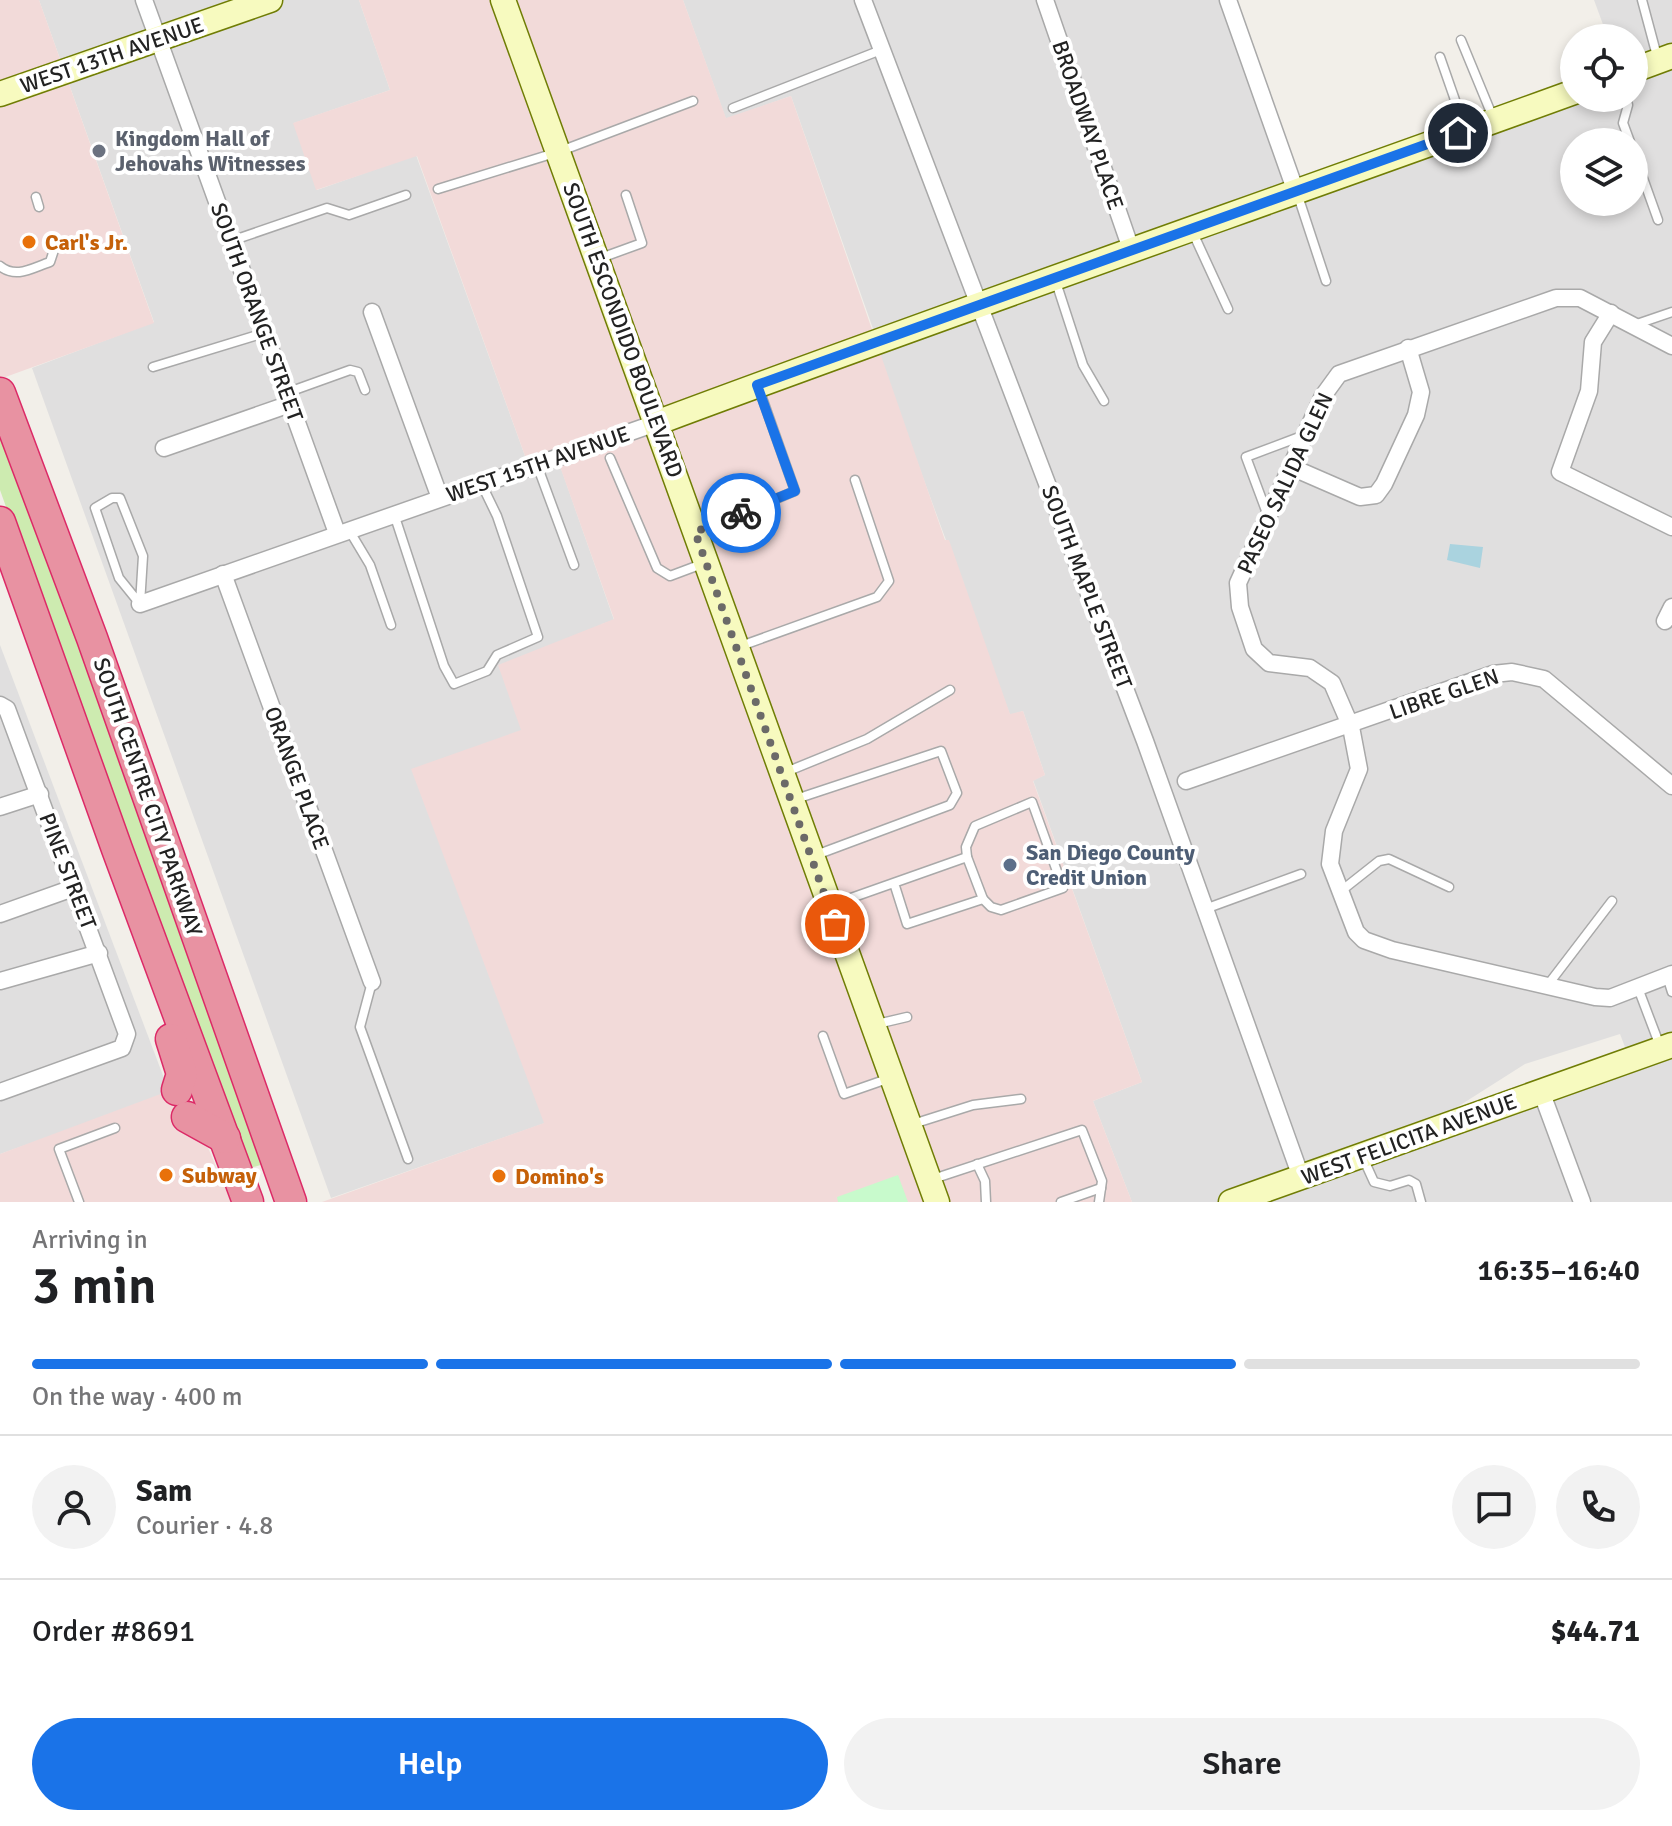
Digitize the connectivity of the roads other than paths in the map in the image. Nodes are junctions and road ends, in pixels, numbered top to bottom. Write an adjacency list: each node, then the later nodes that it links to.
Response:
1 (144, 0): 8 (street, SOUTH ORANGE STREET)
2 (503, 0): 19 (main road, SOUTH ESCONDIDO BOULEVARD)
3 (863, 0): 10 (street, SOUTH MAPLE STREET)
4 (1045, 0): 30 (street, BROADWAY PLACE)
5 (1228, 0): 21 (street)
6 (1642, 0): 12 (lane)
7 (265, 1): 8 (main road, WEST 13TH AVENUE)
8 (159, 39): 13 (main road, WEST 13TH AVENUE); 29 (street, SOUTH ORANGE STREET)
9 (1461, 40): 17 (lane)
10 (881, 50): 16 (lane); 36 (street, SOUTH MAPLE STREET)
11 (1440, 57): 18 (lane)
12 (1665, 58)
13 (0, 94)
14 (1560, 97): 17 (main road, WEST 15TH AVENUE)
15 (693, 101): 19 (lane)
16 (733, 108)
17 (1494, 121): 18 (main road, WEST 15TH AVENUE)
18 (1458, 133): 21 (main road, WEST 15TH AVENUE)
19 (558, 152): 20 (lane); 32 (main road, SOUTH ESCONDIDO BOULEVARD)
20 (438, 189)
21 (1296, 192): 28 (main road, WEST 15TH AVENUE); 35 (lane)
22 (1648, 192): 27 (lane)
23 (406, 195): 29 (lane)
24 (626, 195): 32 (lane)
25 (36, 197): 26 (lane)
26 (39, 207)
27 (1658, 220)
28 (1191, 229): 30 (main road, WEST 15TH AVENUE); 37 (lane)
29 (231, 241): 42 (street, SOUTH ORANGE STREET)
30 (1131, 249): 34 (main road, WEST 15TH AVENUE)
31 (54, 250): 33 (lane)
32 (597, 259): 51 (main road, SOUTH ESCONDIDO BOULEVARD)
33 (0, 266)
34 (1055, 278): 36 (main road, WEST 15TH AVENUE); 50 (lane)
35 (1326, 281)
36 (980, 307): 46 (main road, WEST 15TH AVENUE); 92 (street, SOUTH MAPLE STREET)
37 (1228, 309)
38 (372, 312): 59 (street)
39 (1672, 312): 41 (lane)
40 (1611, 313): 41 (street, PASEO SALIDA GLEN); 44 (street, PASEO SALIDA GLEN); 63 (street)
41 (1634, 326): 43 (street, PASEO SALIDA GLEN)
42 (265, 333): 45 (lane); 49 (street, SOUTH ORANGE STREET)
43 (1672, 346)
44 (1408, 348): 52 (street, PASEO SALIDA GLEN); 56 (street)
45 (153, 367)
46 (757, 385): 51 (main road, WEST 15TH AVENUE); 65 (lane)
47 (365, 390): 49 (lane)
48 (0, 393): 120 (highway, SOUTH CENTRE CITY PARKWAY)
49 (288, 398): 53 (street); 64 (street, SOUTH ORANGE STREET)
50 (1104, 401)
51 (656, 423): 55 (street, WEST 15TH AVENUE); 65 (main road, SOUTH ESCONDIDO BOULEVARD)
52 (1305, 435): 56 (street, PASEO SALIDA GLEN); 61 (lane)
53 (164, 448)
54 (610, 458): 66 (lane)
55 (536, 464): 58 (street, WEST 15TH AVENUE); 67 (lane)
56 (1291, 467): 61 (street, PASEO SALIDA GLEN)
57 (855, 480): 71 (lane)
58 (481, 483): 59 (street, WEST 15TH AVENUE); 60 (lane)
59 (440, 498): 60 (street, WEST 15TH AVENUE)
60 (394, 514): 64 (street, WEST 15TH AVENUE)
61 (1268, 517): 74 (street, PASEO SALIDA GLEN)
62 (0, 522): 81 (highway, SOUTH CENTRE CITY PARKWAY)
63 (1672, 527)
64 (343, 531): 68 (street, WEST 15TH AVENUE); 70 (lane)
65 (695, 532): 66 (main road, SOUTH ESCONDIDO BOULEVARD)
66 (706, 562): 71 (main road, SOUTH ESCONDIDO BOULEVARD)
67 (574, 565)
68 (223, 574): 69 (street, WEST 15TH AVENUE); 97 (street, ORANGE PLACE)
69 (140, 604): 69 (lane)
70 (391, 625)
71 (738, 647): 75 (main road, SOUTH ESCONDIDO BOULEVARD)
72 (950, 690): 75 (lane)
73 (4, 707): 78 (street, PINE STREET)
74 (1351, 727): 76 (street, LIBRE GLEN); 77 (street, LIBRE GLEN); 88 (street, PASEO SALIDA GLEN)
75 (782, 774): 79 (main road, SOUTH ESCONDIDO BOULEVARD)
76 (1186, 781)
77 (1672, 786)
78 (40, 794): 80 (street); 87 (street, PINE STREET)
79 (791, 800): 82 (main road, SOUTH ESCONDIDO BOULEVARD); 82 (lane)
80 (0, 807)
81 (117, 849): 110 (highway, SOUTH CENTRE CITY PARKWAY); 110 (highway)
82 (812, 857): 91 (main road, SOUTH ESCONDIDO BOULEVARD)
83 (967, 857): 85 (lane); 89 (lane); 89 (lane)
84 (1301, 874): 92 (lane)
85 (894, 883): 89 (lane); 91 (lane)
86 (1449, 887): 88 (lane)
87 (73, 888): 93 (street); 94 (street, PINE STREET)
88 (1341, 891): 98 (street, PASEO SALIDA GLEN)
89 (983, 899)
90 (1612, 901): 98 (lane)
91 (829, 906): 101 (main road, SOUTH ESCONDIDO BOULEVARD)
92 (1205, 909): 114 (street, SOUTH MAPLE STREET)
93 (0, 914)
94 (99, 953): 95 (street); 106 (street, PINE STREET)
95 (0, 981)
96 (1670, 981): 99 (street, PASEO SALIDA GLEN)
97 (372, 982): 112 (lane)
98 (1547, 986): 99 (street, PASEO SALIDA GLEN)
99 (1638, 987): 103 (lane)
100 (907, 1017): 101 (lane)
101 (872, 1026): 104 (main road, SOUTH ESCONDIDO BOULEVARD)
102 (823, 1036): 104 (lane)
103 (1666, 1046): 105 (main road, WEST FELICITA AVENUE)
104 (891, 1077): 108 (main road, SOUTH ESCONDIDO BOULEVARD)
105 (1541, 1091): 111 (main road, WEST FELICITA AVENUE); 126 (street)
106 (0, 1092)
107 (1021, 1099): 108 (lane)
108 (909, 1125): 116 (main road, SOUTH ESCONDIDO BOULEVARD)
109 (115, 1128): 118 (lane)
110 (225, 1138): 119 (highway, SOUTH CENTRE CITY PARKWAY)
111 (1362, 1155): 114 (main road, WEST FELICITA AVENUE); 125 (lane)
112 (408, 1159)
113 (977, 1164): 115 (lane); 116 (lane); 121 (lane)
114 (1301, 1177): 117 (main road, WEST FELICITA AVENUE)
115 (1101, 1188): 122 (lane); 123 (lane)
116 (932, 1191)
117 (1266, 1197): 124 (main road, WEST FELICITA AVENUE)
118 (79, 1202)
119 (248, 1202)
120 (291, 1202)
121 (986, 1202)
122 (1061, 1202)
123 (1099, 1202)
124 (1231, 1202)
125 (1421, 1202)
126 (1582, 1202)

